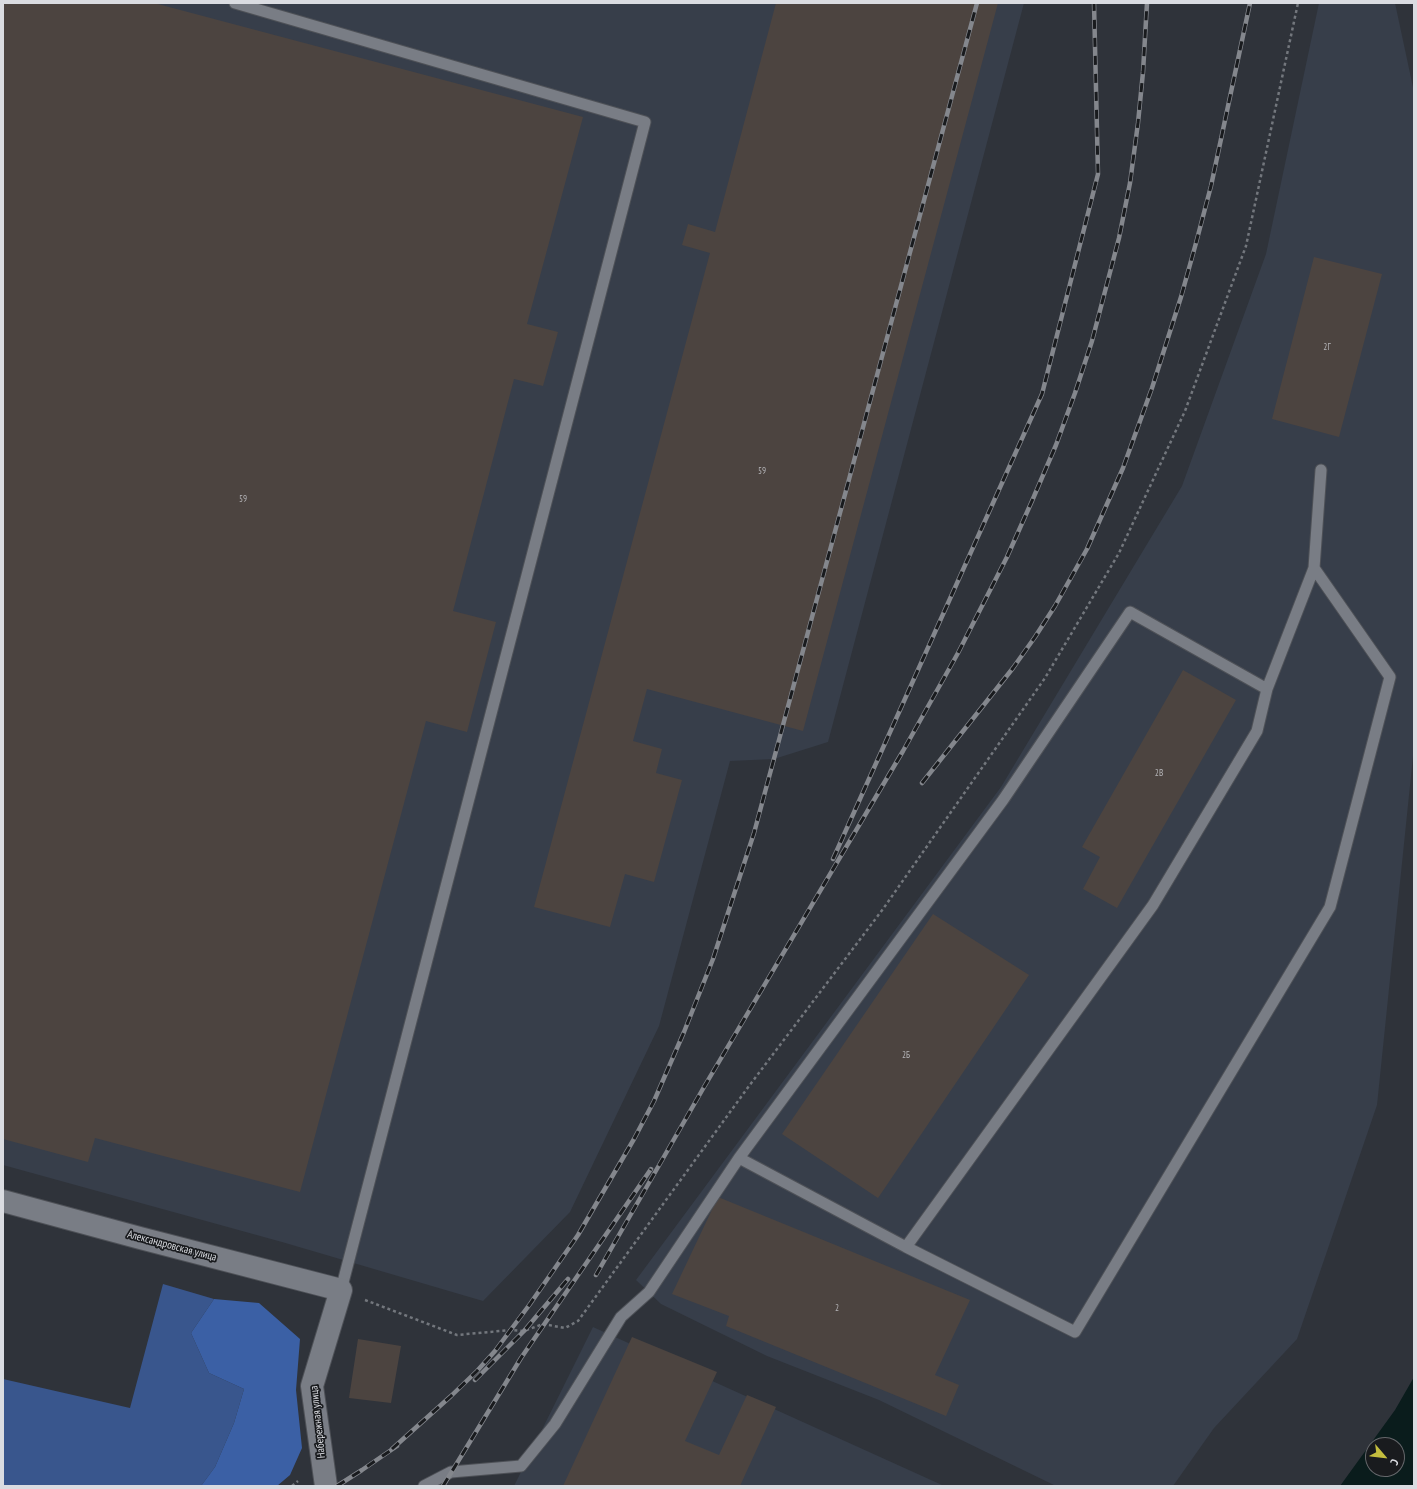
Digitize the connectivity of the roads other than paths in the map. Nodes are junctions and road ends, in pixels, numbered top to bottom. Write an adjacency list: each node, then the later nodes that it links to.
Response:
1 (235, 3): 8 (lane)
2 (1321, 470): 3 (lane)
3 (1314, 568): 4 (lane); 7 (lane)
4 (1268, 689): 5 (lane); 7 (lane)
5 (739, 1158): 7 (lane); 10 (lane)
6 (3, 1200): 8 (street, Александровская улица)
7 (906, 1247)
8 (341, 1290): 9 (street, Набережная улица)
9 (326, 1486)
10 (424, 1486)

